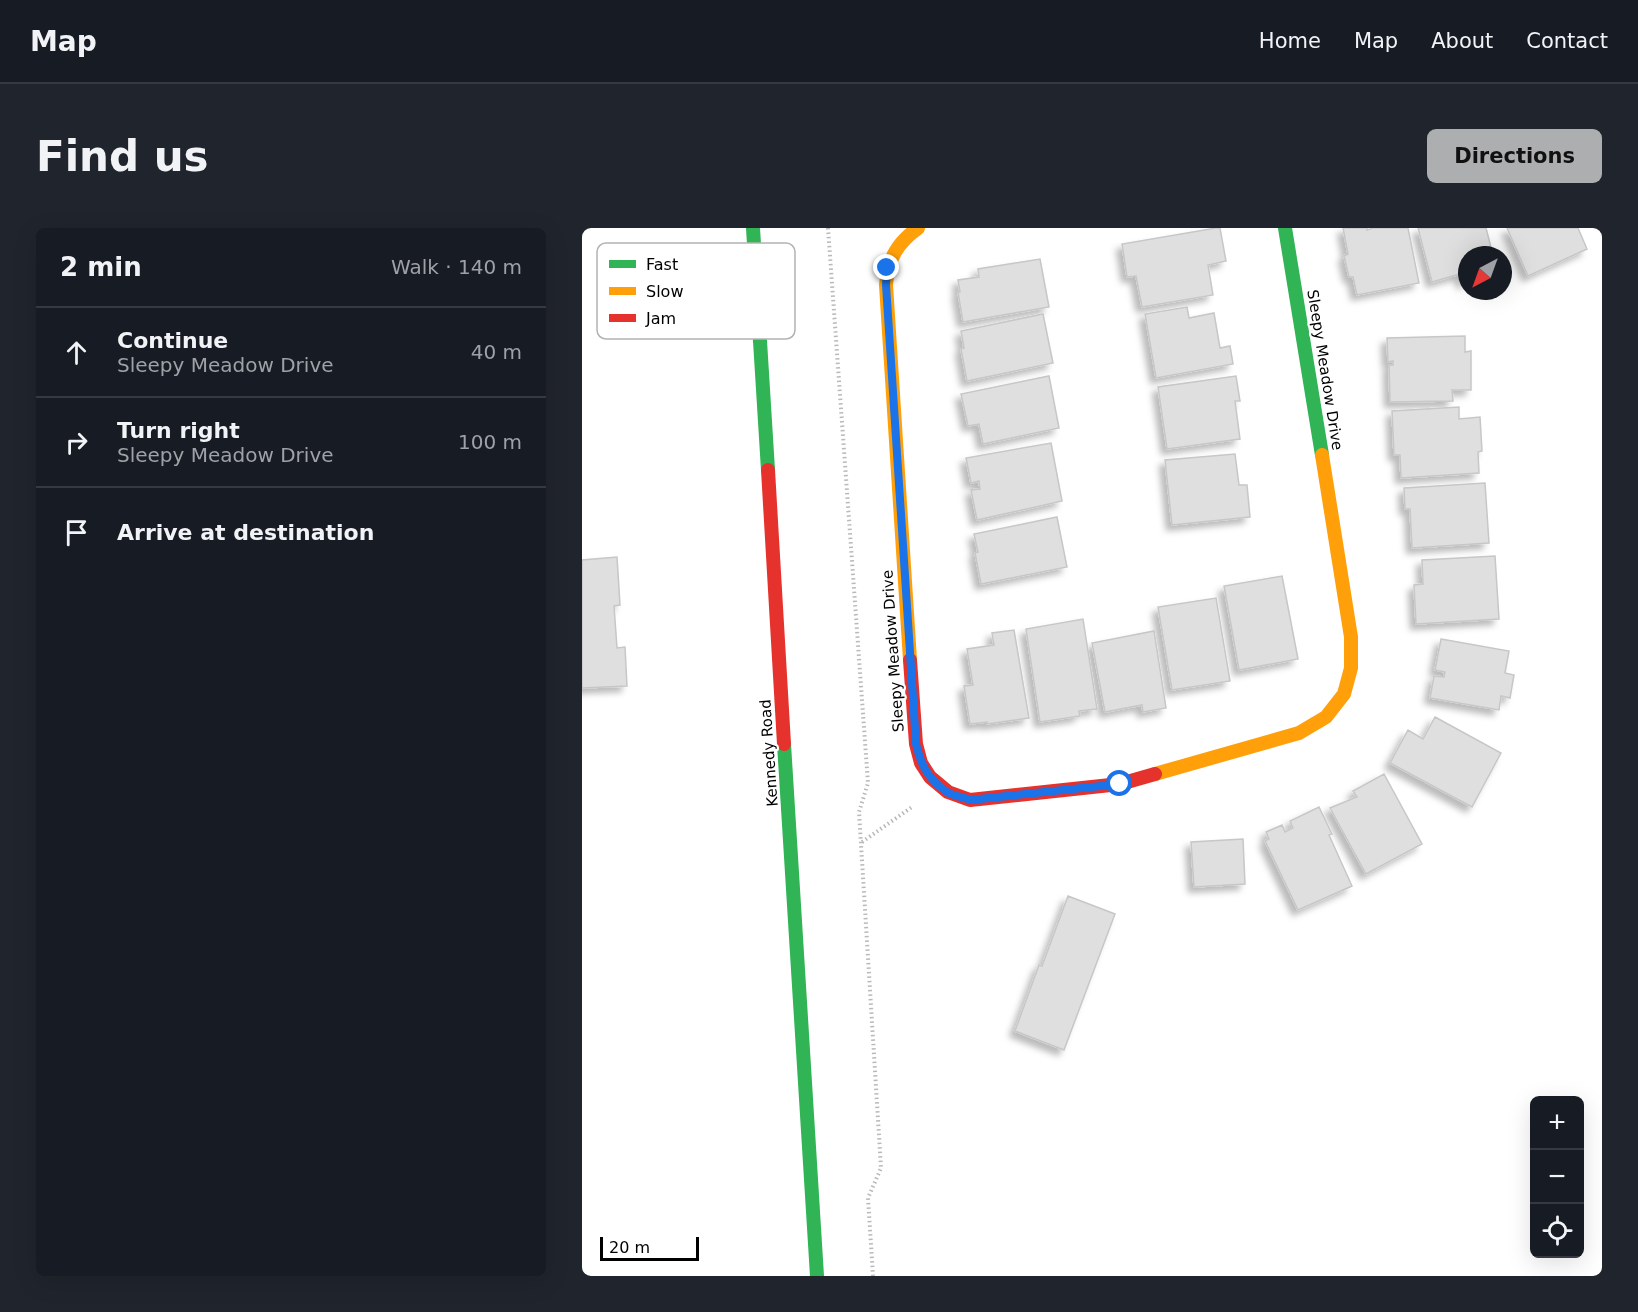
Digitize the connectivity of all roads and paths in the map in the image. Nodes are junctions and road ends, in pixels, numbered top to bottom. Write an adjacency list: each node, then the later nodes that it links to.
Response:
1 (753, 228): 5 (street, Kennedy Road)
2 (828, 228): 8 (path)
3 (918, 228): 7 (street, Sleepy Meadow Drive)
4 (1285, 228): 7 (street, Sleepy Meadow Drive)
5 (754, 243)
6 (760, 339): 9 (street, Kennedy Road)
7 (941, 786): 8 (path)
8 (861, 842): 10 (path)
9 (817, 1276)
10 (873, 1276)

